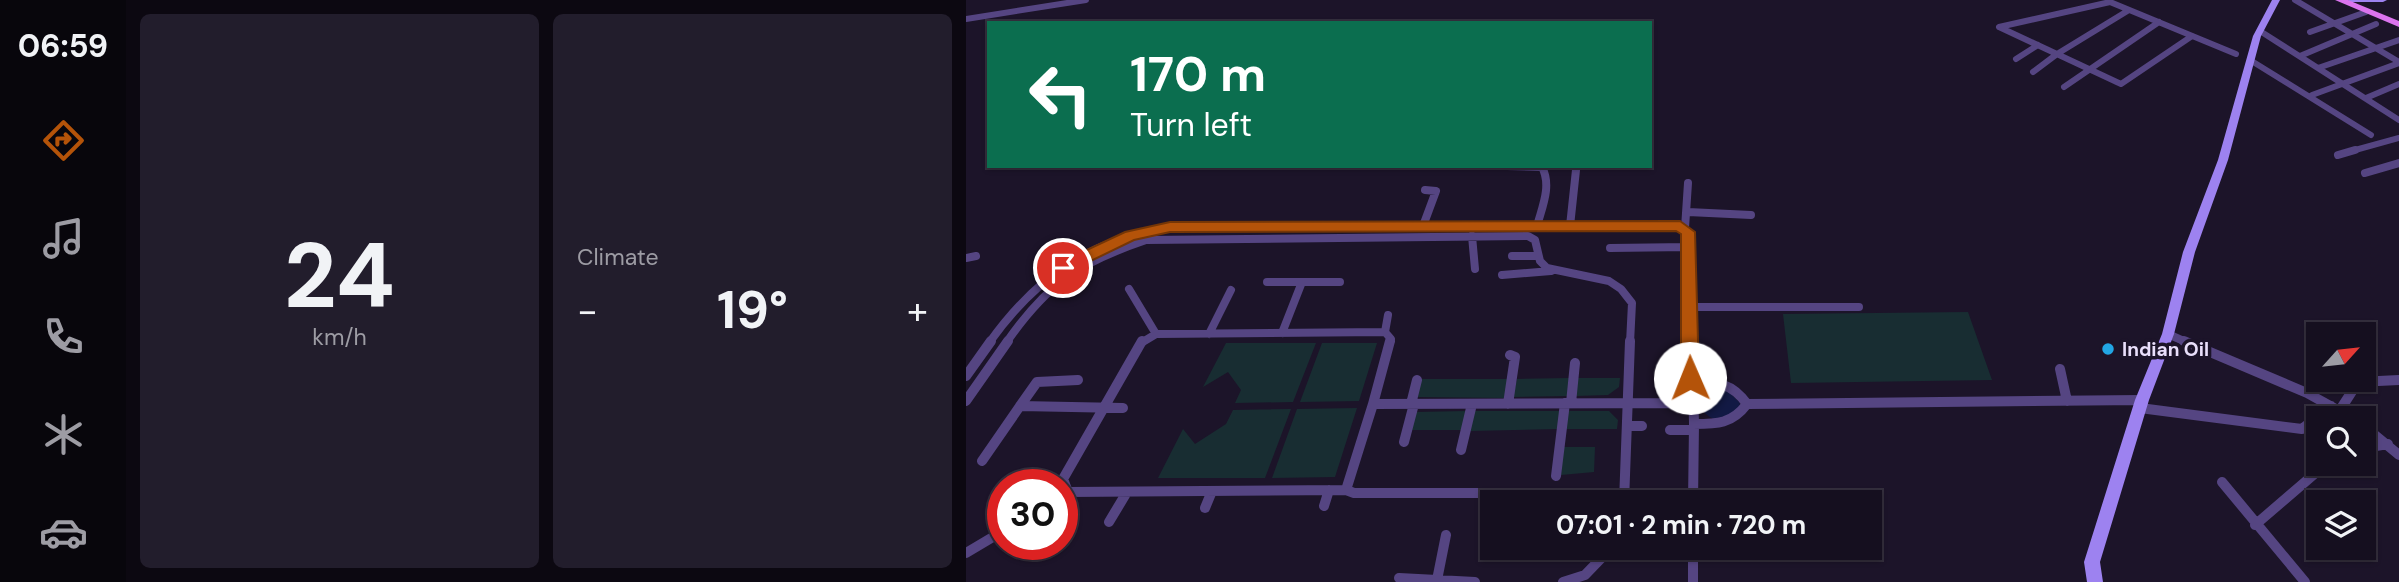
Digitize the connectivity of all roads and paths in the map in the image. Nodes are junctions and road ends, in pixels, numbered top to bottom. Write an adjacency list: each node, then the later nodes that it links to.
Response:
1 (1086, 0): 9 (street)
2 (2276, 0): 14 (street)
3 (2295, 0): 12 (street)
4 (2340, 0): 8 (main road)
5 (2348, 0): 6 (street); 11 (main road)
6 (2383, 0)
7 (2129, 10): 10 (street); 19 (street); 21 (street)
8 (2366, 12): 11 (main road); 12 (street)
9 (966, 19)
10 (2159, 22): 17 (street); 28 (street)
11 (2399, 22)
12 (2335, 23): 15 (street); 16 (street)
13 (2376, 24): 16 (street)
14 (2260, 31): 23 (street); 25 (street)
15 (2310, 32)
16 (2353, 34): 20 (street); 23 (street)
17 (2192, 36): 22 (street); 28 (street)
18 (2399, 40): 20 (street)
19 (2038, 45): 21 (street); 24 (street)
20 (2376, 48): 26 (street); 27 (street)
21 (2057, 54): 28 (street); 29 (street)
22 (2236, 54)
23 (2300, 56): 27 (street)
24 (2017, 60)
25 (2250, 60): 38 (street); 73 (street)
26 (2399, 62): 30 (street)
27 (2318, 68): 30 (street)
28 (2090, 70): 32 (street)
29 (2033, 72)
30 (2343, 84): 33 (street); 34 (street)
31 (2399, 84): 34 (street)
32 (2064, 87)
33 (2312, 95)
34 (2366, 98): 36 (street)
35 (2399, 109): 36 (street)
36 (2388, 113): 37 (street)
37 (2399, 120)
38 (2371, 135)
39 (2399, 138): 40 (street)
40 (2338, 155)
41 (2399, 163): 44 (street)
42 (1543, 168): 50 (street)
43 (1576, 170): 51 (street)
44 (2365, 173)
45 (1688, 183): 47 (street)
46 (1425, 191): 49 (street)
47 (1688, 212): 48 (street); 52 (street)
48 (1751, 215)
49 (1423, 226): 50 (street); 77 (street)
50 (1537, 226): 51 (street)
51 (1570, 226): 52 (street)
52 (1685, 228): 54 (street)
53 (1472, 236): 57 (street); 58 (street); 83 (street)
54 (1688, 247): 55 (street); 66 (street)
55 (1610, 248)
56 (1512, 256): 57 (street)
57 (1538, 256): 59 (street)
58 (1475, 269)
59 (1551, 271): 60 (street); 91 (street)
60 (1502, 275)
61 (1268, 282): 62 (street)
62 (1302, 282): 63 (street); 70 (street)
63 (1340, 282)
64 (1129, 289): 71 (street)
65 (1230, 290): 72 (street)
66 (1689, 307): 67 (street); 81 (street)
67 (1859, 307)
68 (1388, 316): 69 (street)
69 (1385, 332): 70 (street); 87 (street)
70 (1282, 333): 72 (street)
71 (1156, 334): 72 (street); 97 (street)
72 (1209, 334)
73 (2168, 334): 93 (street); 95 (street)
74 (1510, 355): 90 (street)
75 (1575, 363): 85 (street)
76 (2060, 369): 84 (street)
77 (966, 376)
78 (1672, 378): 81 (street)
79 (1077, 380): 94 (street)
80 (1417, 380): 88 (street)
81 (1691, 380): 86 (street); 92 (street)
82 (2399, 380): 96 (street)
83 (966, 401)
84 (2067, 401): 92 (street); 93 (street)
85 (1568, 403): 90 (street); 91 (street); 112 (street)
86 (1693, 403): 91 (street); 102 (street)
87 (1373, 404): 88 (street); 116 (street)
88 (1412, 404): 89 (street); 105 (street)
89 (1472, 404): 90 (street); 108 (street)
90 (1508, 404)
91 (1629, 404): 99 (street)
92 (1747, 404): 102 (street)
93 (2141, 404): 101 (street); 137 (street)
94 (1020, 406): 97 (street); 110 (street)
95 (2330, 406)
96 (2337, 406)
97 (1104, 407): 98 (street); 111 (street)
98 (1123, 408)
99 (1628, 426): 100 (street); 117 (street)
100 (1642, 426)
101 (2306, 426)
102 (1693, 427): 103 (street); 118 (street)
103 (1670, 430)
104 (2376, 435): 106 (street)
105 (1404, 442)
106 (2388, 444): 107 (street); 109 (street)
107 (2376, 446)
108 (1461, 450)
109 (2399, 455)
110 (982, 461)
111 (1069, 469)
112 (1556, 476)
113 (2312, 476): 126 (street)
114 (2222, 482): 126 (street)
115 (1329, 490): 116 (street); 119 (street); 123 (street)
116 (1346, 490): 121 (street)
117 (1625, 490)
118 (1693, 490)
119 (1212, 491): 120 (street); 124 (street)
120 (1127, 492): 122 (street); 125 (street)
121 (1480, 493)
122 (1078, 494)
123 (1324, 506)
124 (1205, 508)
125 (1109, 522)
126 (2255, 524): 138 (street)
127 (1446, 535): 133 (street)
128 (987, 541): 129 (street)
129 (966, 553)
130 (1599, 560): 135 (street)
131 (1693, 560): 136 (street)
132 (1399, 578): 133 (street)
133 (1437, 580): 134 (street)
134 (1475, 582)
135 (1563, 582)
136 (1693, 582)
137 (2095, 582)
138 (2305, 582)

